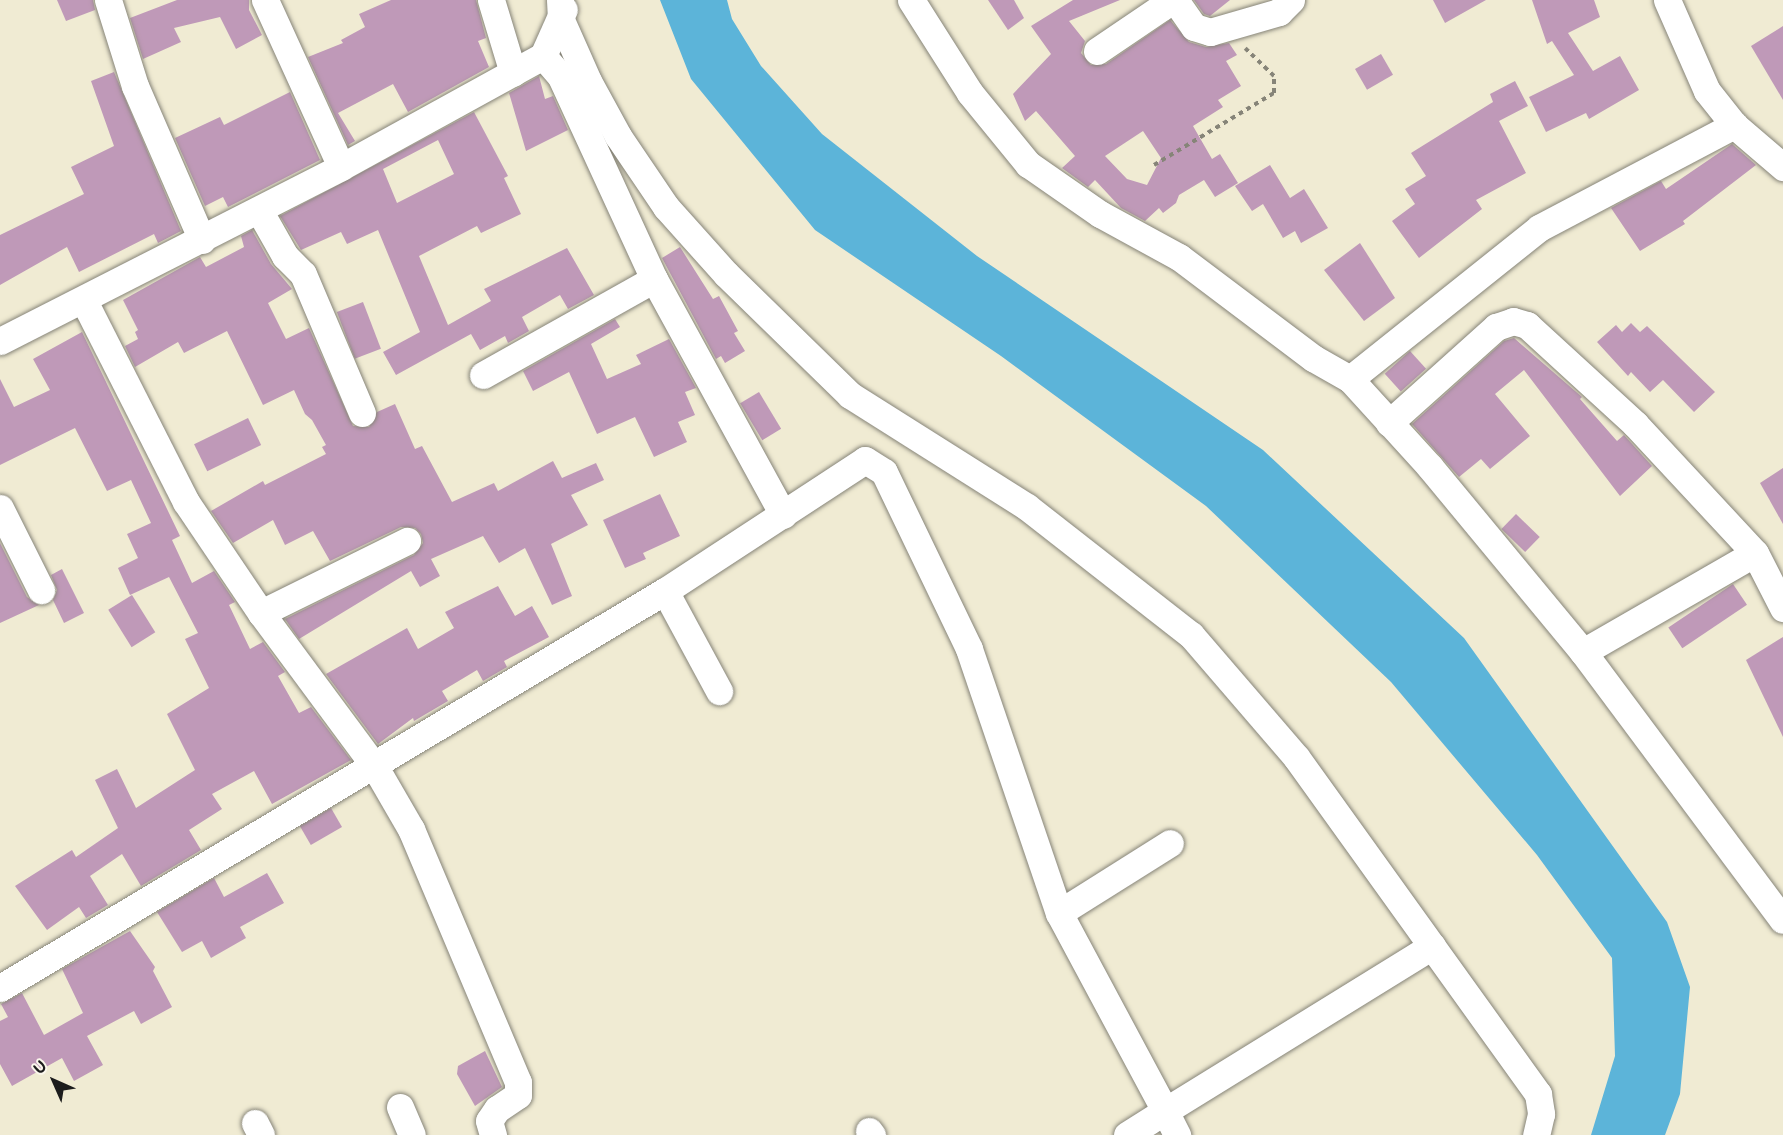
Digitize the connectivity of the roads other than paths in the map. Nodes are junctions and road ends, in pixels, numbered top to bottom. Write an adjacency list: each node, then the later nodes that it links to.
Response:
1 (108, 0): 17 (street)
2 (265, 0): 14 (street)
3 (491, 0): 12 (street)
4 (912, 0): 22 (street)
5 (1165, 0): 10 (street)
6 (1175, 0): 7 (street)
7 (1291, 0)
8 (1667, 0): 13 (street)
9 (562, 7): 11 (street); 39 (street)
10 (1097, 51)
11 (543, 56): 12 (street); 18 (street)
12 (513, 73): 14 (street)
13 (1734, 125): 15 (street); 22 (street)
14 (342, 167): 16 (street)
15 (1783, 167)
16 (259, 210): 17 (street); 23 (street)
17 (202, 240): 19 (street)
18 (654, 279): 21 (street); 26 (street)
19 (84, 301): 20 (street); 32 (street)
20 (0, 341)
21 (483, 375)
22 (1350, 379): 24 (street)
23 (362, 413)
24 (1389, 423): 28 (street); 33 (street)
25 (0, 508): 29 (street)
26 (783, 515): 30 (street); 37 (street)
27 (407, 541): 32 (street)
28 (1755, 553): 31 (street); 33 (street)
29 (41, 590)
30 (665, 591): 34 (street); 35 (street)
31 (1783, 608)
32 (261, 613): 35 (street)
33 (1583, 652): 38 (street)
34 (719, 691)
35 (375, 767): 40 (street); 44 (street)
36 (1170, 843): 37 (street)
37 (1059, 913): 42 (street)
38 (1783, 920)
39 (1432, 946): 42 (street); 47 (street)
40 (0, 988)
41 (400, 1107): 43 (street)
42 (1165, 1111): 45 (street); 46 (street)
43 (412, 1135)
44 (493, 1135)
45 (1127, 1135)
46 (1177, 1135)
47 (1536, 1135)

